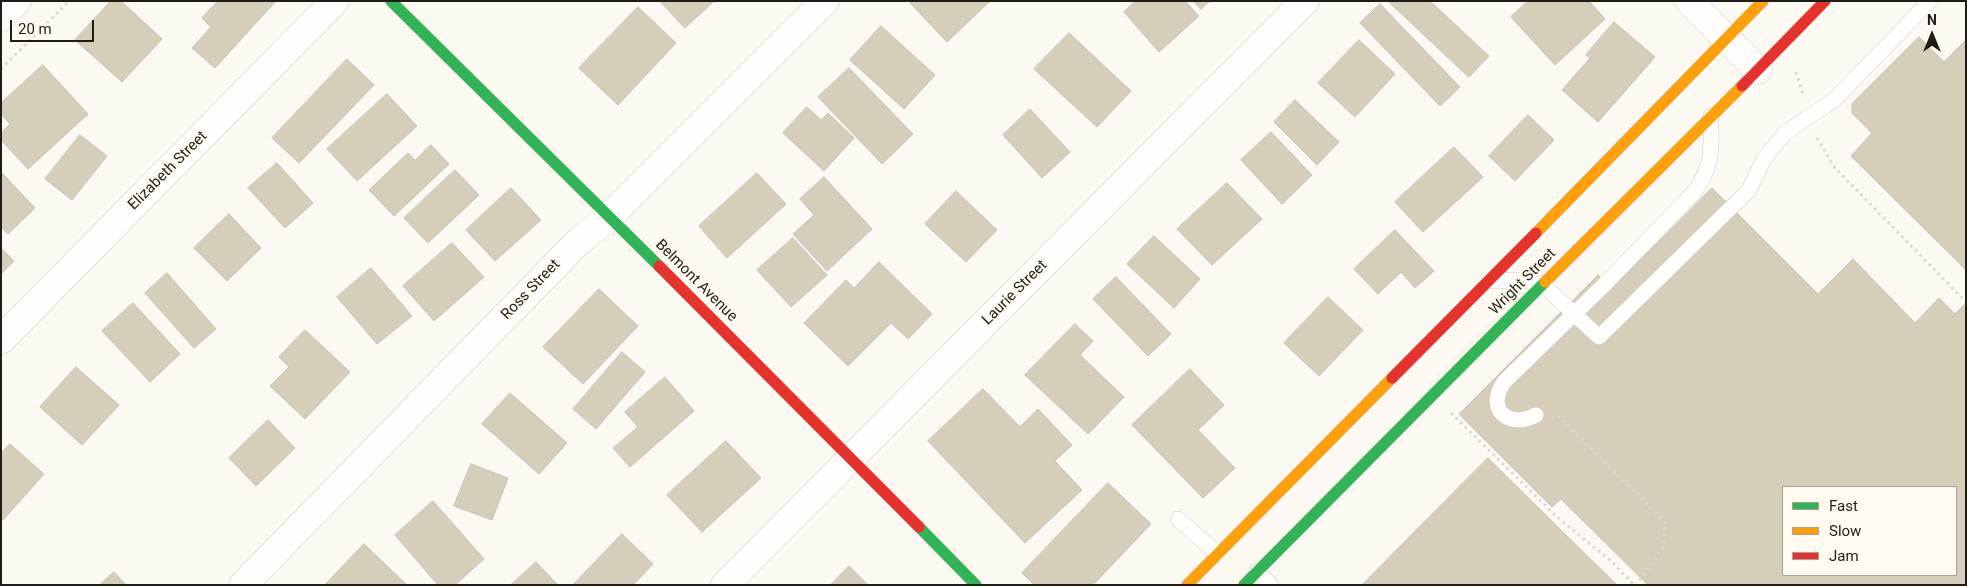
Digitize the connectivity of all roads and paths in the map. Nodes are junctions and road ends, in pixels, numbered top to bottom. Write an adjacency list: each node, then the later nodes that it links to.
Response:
1 (17, 1): 11 (street)
2 (69, 1): 13 (path)
3 (335, 1): 22 (street, Elizabeth Street)
4 (391, 1): 18 (street, Belmont Avenue)
5 (825, 1): 18 (street, Ross Street)
6 (1305, 1): 26 (street, Laurie Street)
7 (1689, 1): 12 (street)
8 (1763, 1): 12 (street, Wright Street)
9 (1826, 1): 14 (street, Wright Street)
10 (1930, 1): 16 (lane)
11 (1, 17)
12 (1726, 39): 14 (street); 19 (street, Wright Street)
13 (1, 69)
14 (1758, 70): 17 (street, Wright Street)
15 (1796, 70): 16 (path)
16 (1810, 115): 20 (lane); 21 (path)
17 (1711, 116): 20 (street, Wright Street); 25 (lane)
18 (610, 216): 26 (street, Belmont Avenue); 30 (street, Ross Street)
19 (1487, 281): 20 (lane); 28 (street, Wright Street)
20 (1542, 284): 29 (street, Wright Street)
21 (1966, 302)
22 (1, 340)
23 (1447, 409): 36 (path)
24 (1554, 412): 36 (path)
25 (1536, 416)
26 (851, 458): 31 (street, Laurie Street); 32 (street, Belmont Avenue)
27 (1178, 518): 28 (lane)
28 (1216, 553): 33 (street, Wright Street)
29 (1257, 572): 34 (street, Wright Street); 35 (lane)
30 (243, 585)
31 (725, 585)
32 (976, 585)
33 (1187, 585)
34 (1244, 585)
35 (1271, 585)
36 (1635, 585)

